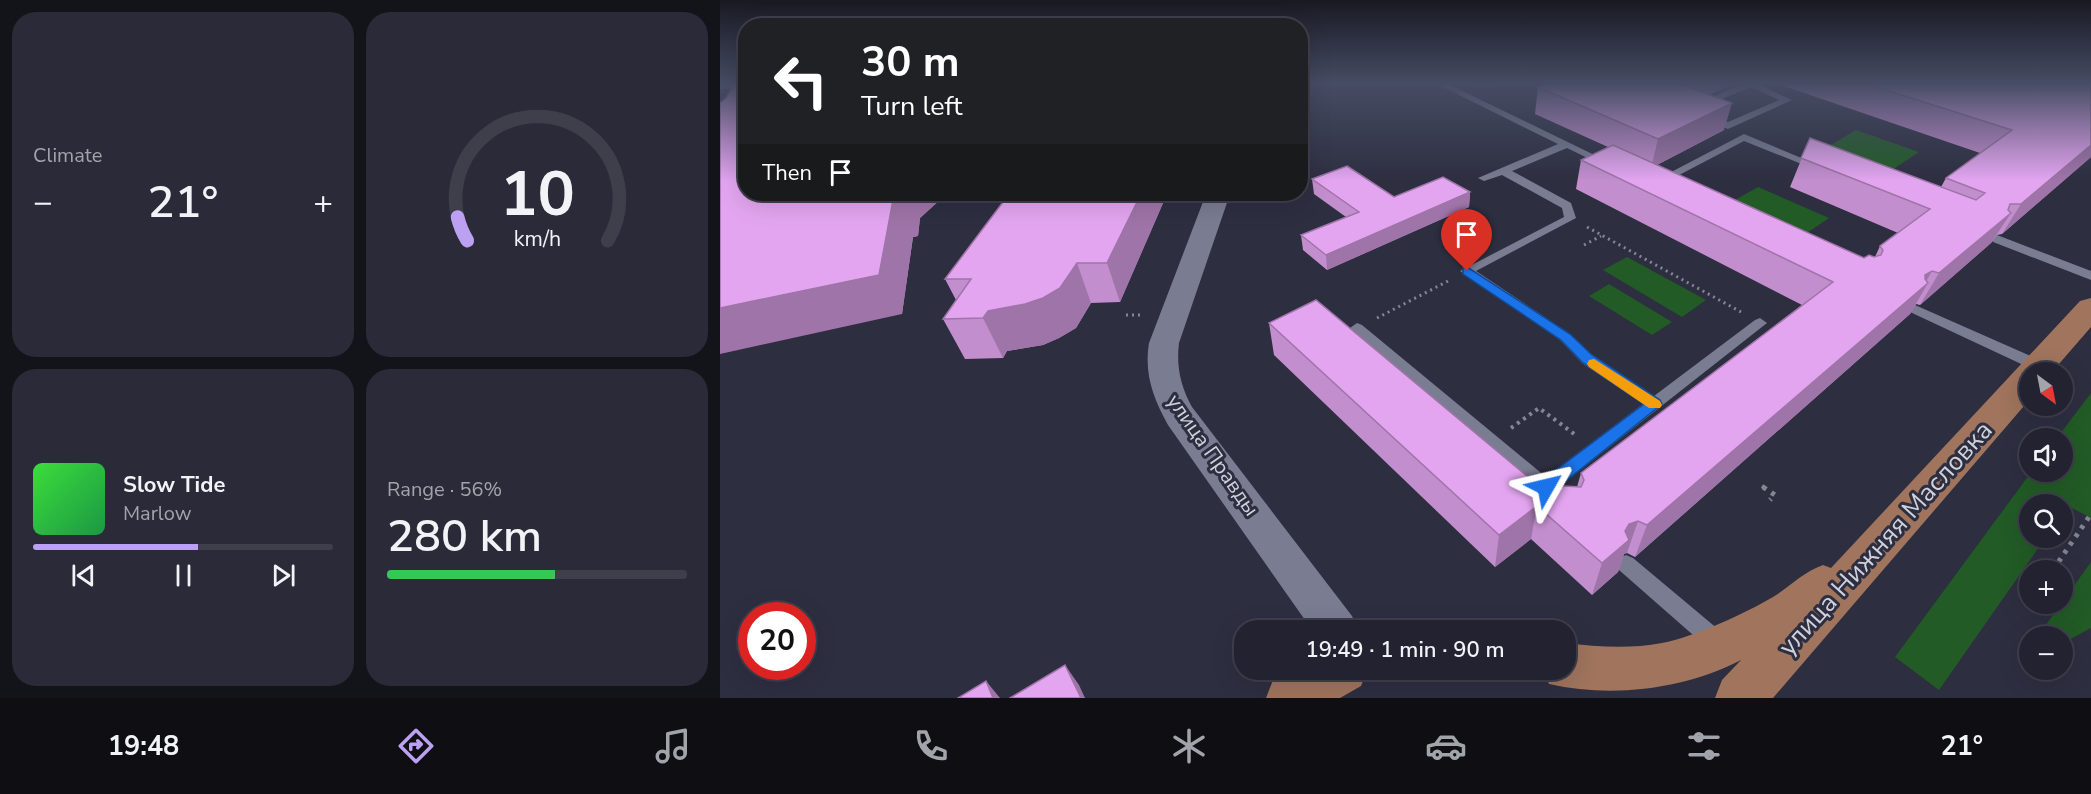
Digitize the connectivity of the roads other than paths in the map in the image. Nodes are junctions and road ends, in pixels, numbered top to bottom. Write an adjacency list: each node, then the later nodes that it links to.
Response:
1 (1507, 116): 4 (lane)
2 (1701, 116): 3 (lane)
3 (1752, 116)
4 (1567, 144): 5 (lane); 6 (lane)
5 (1620, 170)
6 (1503, 171): 8 (lane); 20 (lane)
7 (1831, 172): 9 (lane)
8 (1485, 178)
9 (1653, 185)
10 (1215, 201): 23 (street, улица Правды)
11 (1997, 239): 12 (lane)
12 (2091, 276)
13 (2091, 308): 17 (main road, улица Нижняя Масловка)
14 (1916, 309): 18 (lane)
15 (1760, 323): 20 (lane)
16 (1357, 328): 20 (lane)
17 (2042, 362)
18 (2019, 363)
19 (2019, 388): 21 (main road, улица Нижняя Масловка)
20 (1655, 404)
21 (1893, 531): 24 (main road); 28 (main road, улица Нижняя Масловка)
22 (1626, 564): 24 (lane)
23 (1330, 620)
24 (1721, 646): 25 (main road)
25 (1576, 668)
26 (1324, 680): 27 (main road)
27 (1291, 698)
28 (1740, 698)

